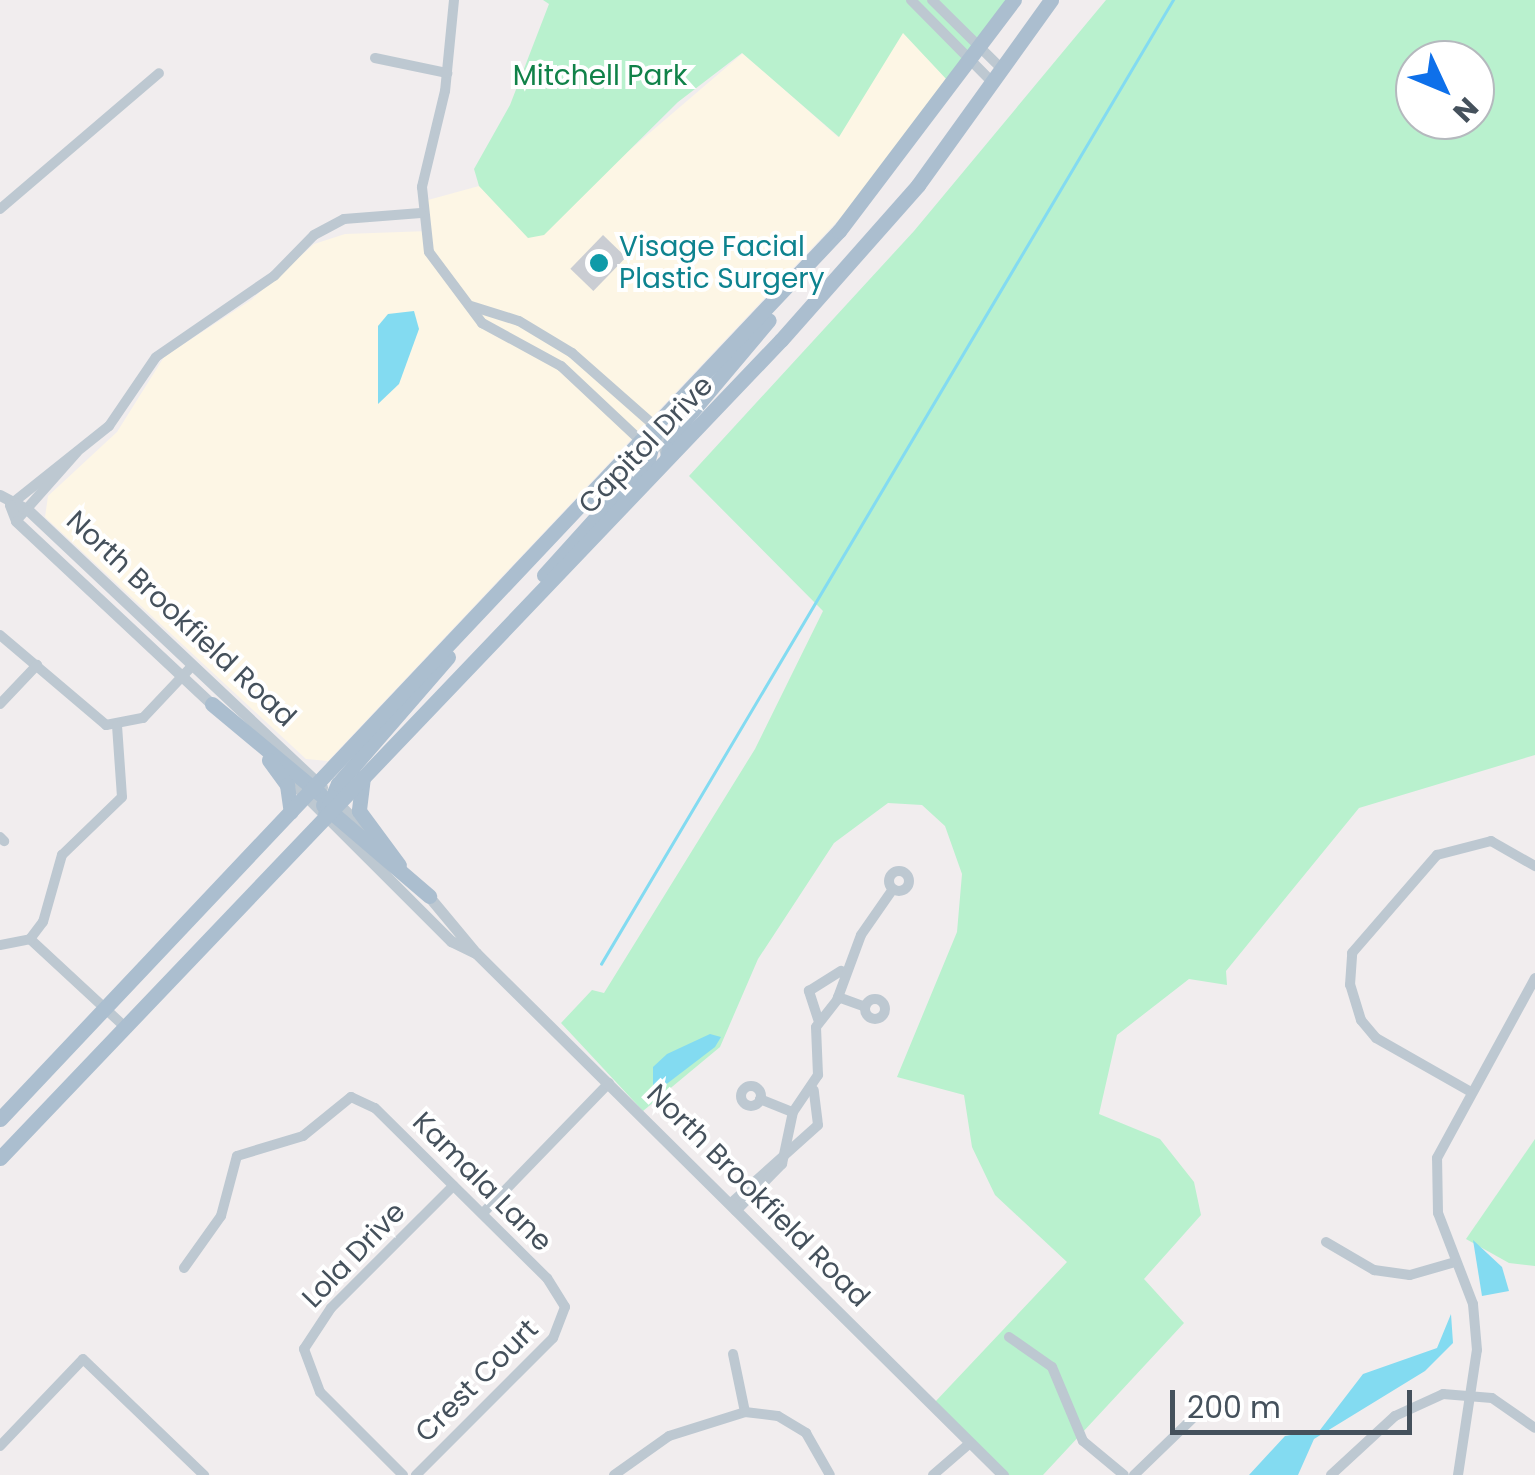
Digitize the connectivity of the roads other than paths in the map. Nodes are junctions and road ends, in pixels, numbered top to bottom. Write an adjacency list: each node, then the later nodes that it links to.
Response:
1 (454, 0): 8 (street)
2 (912, 0): 6 (street)
3 (932, 0): 6 (street)
4 (1014, 0): 6 (main road, Capitol Drive)
5 (1051, 0): 10 (main road, Capitol Drive)
6 (976, 56): 10 (street); 13 (main road, Capitol Drive)
7 (375, 58): 8 (street)
8 (446, 72): 12 (street)
9 (160, 73): 11 (street)
10 (999, 78): 18 (main road, Capitol Drive)
11 (0, 209)
12 (421, 213): 14 (street); 19 (street)
13 (798, 275): 17 (main road, Capitol Drive); 18 (main road)
14 (472, 306): 15 (street); 16 (street)
15 (572, 353): 16 (street); 17 (street)
16 (560, 366): 18 (street)
17 (656, 426): 18 (main road, Capitol Drive); 18 (street)
18 (654, 451): 32 (main road); 33 (main road, Capitol Drive)
19 (77, 452): 21 (street); 22 (street)
20 (0, 495): 21 (street, North Brookfield Road)
21 (10, 504): 22 (street, North Brookfield Road); 23 (street, North Brookfield Road)
22 (28, 510): 23 (street); 26 (street, North Brookfield Road)
23 (16, 521): 27 (street, North Brookfield Road)
24 (0, 635): 25 (street)
25 (37, 665): 28 (street); 30 (street)
26 (192, 666): 27 (street); 33 (street, North Brookfield Road)
27 (183, 677): 29 (street, North Brookfield Road); 30 (street)
28 (0, 704)
29 (212, 704): 31 (street, North Brookfield Road); 33 (main road)
30 (118, 726): 39 (street)
31 (269, 760): 33 (street, North Brookfield Road); 34 (main road)
32 (363, 776): 33 (main road); 36 (main road)
33 (324, 800): 34 (main road); 36 (street, North Brookfield Road); 38 (main road); 41 (street, North Brookfield Road); 48 (main road)
34 (290, 812): 46 (main road)
35 (1535, 866): 51 (street)
36 (401, 868): 38 (street, North Brookfield Road)
37 (893, 889): 42 (street)
38 (429, 896): 41 (street, North Brookfield Road)
39 (30, 939): 40 (street); 46 (street)
40 (0, 946)
41 (476, 953): 49 (street, North Brookfield Road)
42 (841, 972): 44 (street); 47 (street)
43 (1535, 978): 51 (street)
44 (838, 997): 45 (street); 47 (street)
45 (865, 1007)
46 (106, 1009): 48 (street); 54 (main road)
47 (818, 1022): 50 (street)
48 (125, 1027): 56 (main road)
49 (609, 1083): 58 (street, North Brookfield Road); 59 (street)
50 (814, 1090): 53 (street); 55 (street)
51 (1471, 1092): 61 (street)
52 (760, 1099): 53 (street)
53 (793, 1112): 55 (street)
54 (0, 1118)
55 (791, 1146): 58 (street)
56 (0, 1158)
57 (454, 1186): 59 (street, Kamala Lane); 62 (street, Kamala Lane); 73 (street, Lola Drive)
58 (733, 1208): 70 (street, North Brookfield Road)
59 (483, 1213): 63 (street, Kamala Lane)
60 (1326, 1242): 61 (street)
61 (1455, 1262): 66 (street)
62 (184, 1268)
63 (566, 1315): 74 (street, Crest Court)
64 (1009, 1336): 79 (street)
65 (733, 1354): 67 (street)
66 (1473, 1394): 69 (street); 81 (street); 82 (street)
67 (744, 1412): 75 (street); 76 (street)
68 (1192, 1419): 80 (street)
69 (1535, 1428)
70 (970, 1443): 77 (street); 78 (street, North Brookfield Road)
71 (0, 1446): 72 (street)
72 (204, 1475)
73 (403, 1475)
74 (416, 1475)
75 (614, 1475)
76 (830, 1475)
77 (934, 1475)
78 (1003, 1475)
79 (1124, 1475)
80 (1134, 1475)
81 (1331, 1475)
82 (1458, 1475)

